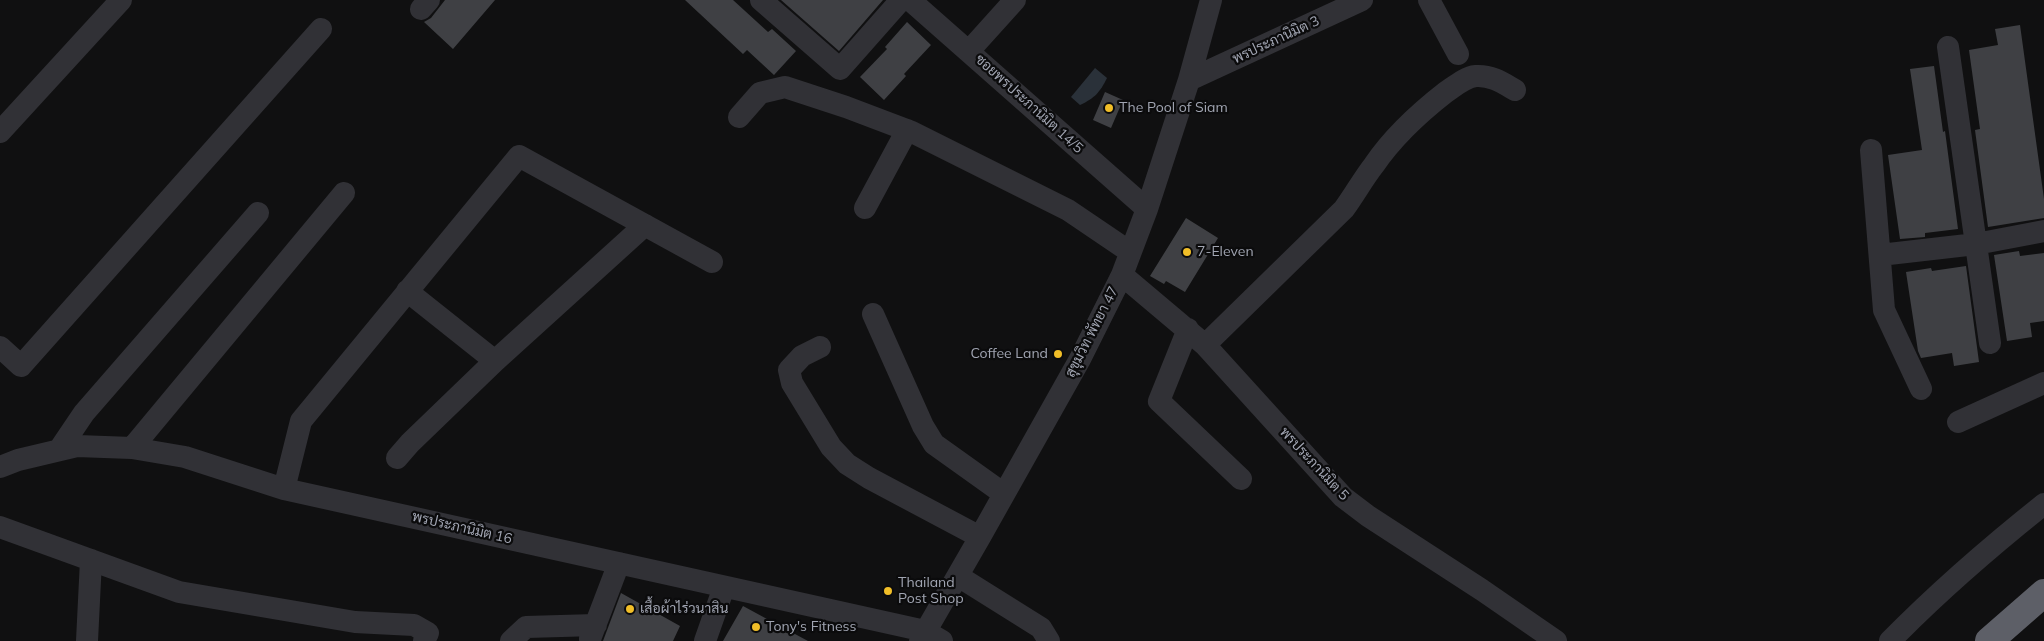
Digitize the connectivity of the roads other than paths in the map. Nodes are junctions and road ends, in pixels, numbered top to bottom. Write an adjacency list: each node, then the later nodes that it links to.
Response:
1 (121, 0): 17 (street)
2 (761, 0): 3 (street)
3 (901, 0)
4 (910, 0): 11 (street, ซอยพรประภานิมิต 14/5)
5 (1014, 0): 11 (street)
6 (1211, 0): 13 (street, สุขุมวิท พัทยา 47)
7 (1362, 0): 13 (street, พรประภานิมิต 3)
8 (1430, 0): 12 (street)
9 (321, 29): 35 (street)
10 (1948, 47): 25 (street)
11 (969, 51): 21 (street, ซอยพรประภานิมิต 14/5)
12 (1458, 54)
13 (1189, 80): 21 (street, สุขุมวิท พัทยา 47)
14 (1515, 90): 34 (street)
15 (739, 117): 16 (street)
16 (907, 130): 20 (street); 26 (street)
17 (0, 132)
18 (1871, 150): 27 (street)
19 (344, 193): 41 (street)
20 (865, 208)
21 (1147, 209): 26 (street, สุขุมวิท พัทยา 47)
22 (258, 213): 42 (street)
23 (645, 225): 28 (street); 30 (street); 37 (street)
24 (2044, 231): 25 (street)
25 (1976, 244): 27 (street); 33 (street)
26 (1130, 252): 29 (street, สุขุมวิท พัทยา 47)
27 (1880, 255): 39 (street)
28 (712, 262)
29 (1122, 275): 32 (street, พรประภานิมิต 5); 47 (street, สุขุมวิท พัทยา 47)
30 (407, 292): 37 (street); 46 (street)
31 (873, 314): 47 (street)
32 (1188, 329): 34 (street, พรประภานิมิต 5); 45 (street)
33 (1990, 343)
34 (1205, 345): 63 (street, พรประภานิมิต 5)
35 (0, 347)
36 (820, 347): 50 (street)
37 (495, 361): 43 (street)
38 (2044, 383): 40 (street)
39 (1921, 389)
40 (1958, 422)
41 (132, 448): 42 (street, พรประภานิมิต 16); 46 (street, พรประภานิมิต 16)
42 (59, 450): 44 (street, พรประภานิมิต 16)
43 (397, 458)
44 (0, 466)
45 (1241, 479)
46 (284, 489): 52 (street, พรประภานิมิต 16)
47 (1004, 494): 50 (street, สุขุมวิท พัทยา 47)
48 (2044, 504): 64 (street)
49 (0, 527): 51 (street)
50 (980, 537): 53 (street, สุขุมวิท พัทยา 47)
51 (91, 560): 58 (street); 59 (street)
52 (619, 564): 54 (street, พรประภานิมิต 16); 56 (street)
53 (958, 576): 57 (street, สุขุมวิท พัทยา 47); 62 (street)
54 (724, 587): 57 (street, พรประภานิมิต 16); 61 (street)
55 (2044, 593): 65 (highway)
56 (592, 633): 60 (street)
57 (929, 638)
58 (87, 641)
59 (424, 641)
60 (511, 641)
61 (705, 641)
62 (1049, 641)
63 (1556, 641)
64 (1890, 641)
65 (1989, 641)

